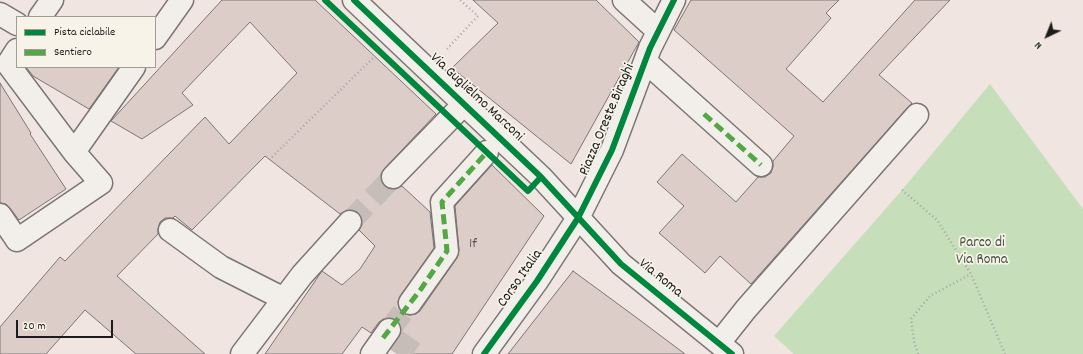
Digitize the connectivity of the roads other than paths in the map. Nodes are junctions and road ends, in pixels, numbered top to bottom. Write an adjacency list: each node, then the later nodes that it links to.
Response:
1 (52, 0): 7 (street)
2 (182, 0): 10 (street)
3 (354, 0): 14 (street, Via Guglielmo Marconi)
4 (624, 0): 9 (street)
5 (674, 0): 9 (street, Piazza Oreste Biraghi)
6 (0, 14): 8 (street)
7 (41, 16)
8 (16, 23)
9 (658, 31): 12 (street, Piazza Oreste Biraghi)
10 (156, 37)
11 (16, 52): 16 (street)
12 (646, 62): 18 (street, Piazza Oreste Biraghi); 21 (street, Piazza Oreste Biraghi)
13 (133, 68): 16 (street)
14 (464, 104): 19 (street, Via Guglielmo Marconi); 21 (street, Via Guglielmo Marconi)
15 (917, 114): 26 (street)
16 (74, 152): 20 (street)
17 (487, 152): 25 (street)
18 (761, 165)
19 (393, 177)
20 (0, 215)
21 (578, 218): 26 (street, Via Roma); 28 (street, Corso Italia)
22 (350, 222): 24 (street)
23 (170, 230): 24 (street)
24 (284, 299): 27 (street)
25 (410, 303)
26 (726, 349)
27 (242, 354)
28 (484, 354)

